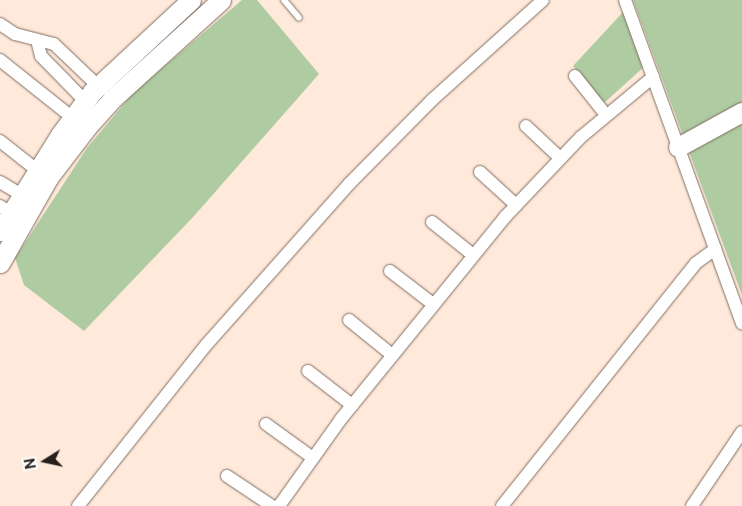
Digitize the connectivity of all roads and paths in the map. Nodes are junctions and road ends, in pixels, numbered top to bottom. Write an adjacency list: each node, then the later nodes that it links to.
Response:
1 (191, 0): 12 (main road)
2 (221, 0): 31 (main road)
3 (284, 0): 6 (lane)
4 (543, 0): 43 (street)
5 (625, 0): 11 (street)
6 (298, 18)
7 (0, 24): 8 (street)
8 (38, 40): 12 (street); 13 (street)
9 (0, 60): 16 (street)
10 (575, 76): 15 (street)
11 (653, 77): 15 (street); 19 (street)
12 (98, 86): 13 (main road)
13 (85, 101): 16 (main road)
14 (742, 112): 19 (main road)
15 (606, 115): 20 (street)
16 (73, 118): 21 (main road)
17 (526, 126): 20 (street)
18 (0, 141): 21 (street)
19 (678, 146): 29 (street)
20 (560, 158): 25 (street)
21 (38, 171): 24 (main road)
22 (480, 172): 25 (street)
23 (0, 182): 24 (street)
24 (22, 195): 26 (main road)
25 (516, 205): 30 (street)
26 (6, 209): 28 (main road)
27 (432, 222): 30 (street)
28 (0, 231)
29 (715, 249): 35 (street); 46 (street)
30 (473, 255): 33 (street)
31 (0, 263)
32 (390, 271): 33 (street)
33 (433, 304): 36 (street)
34 (349, 320): 36 (street)
35 (742, 323)
36 (392, 355): 38 (street)
37 (308, 372): 38 (street)
38 (352, 405): 41 (street)
39 (266, 424): 41 (street)
40 (742, 432): 47 (street)
41 (313, 458): 45 (street)
42 (227, 476): 44 (street)
43 (78, 506)
44 (272, 506)
45 (280, 506)
46 (502, 506)
47 (692, 506)

